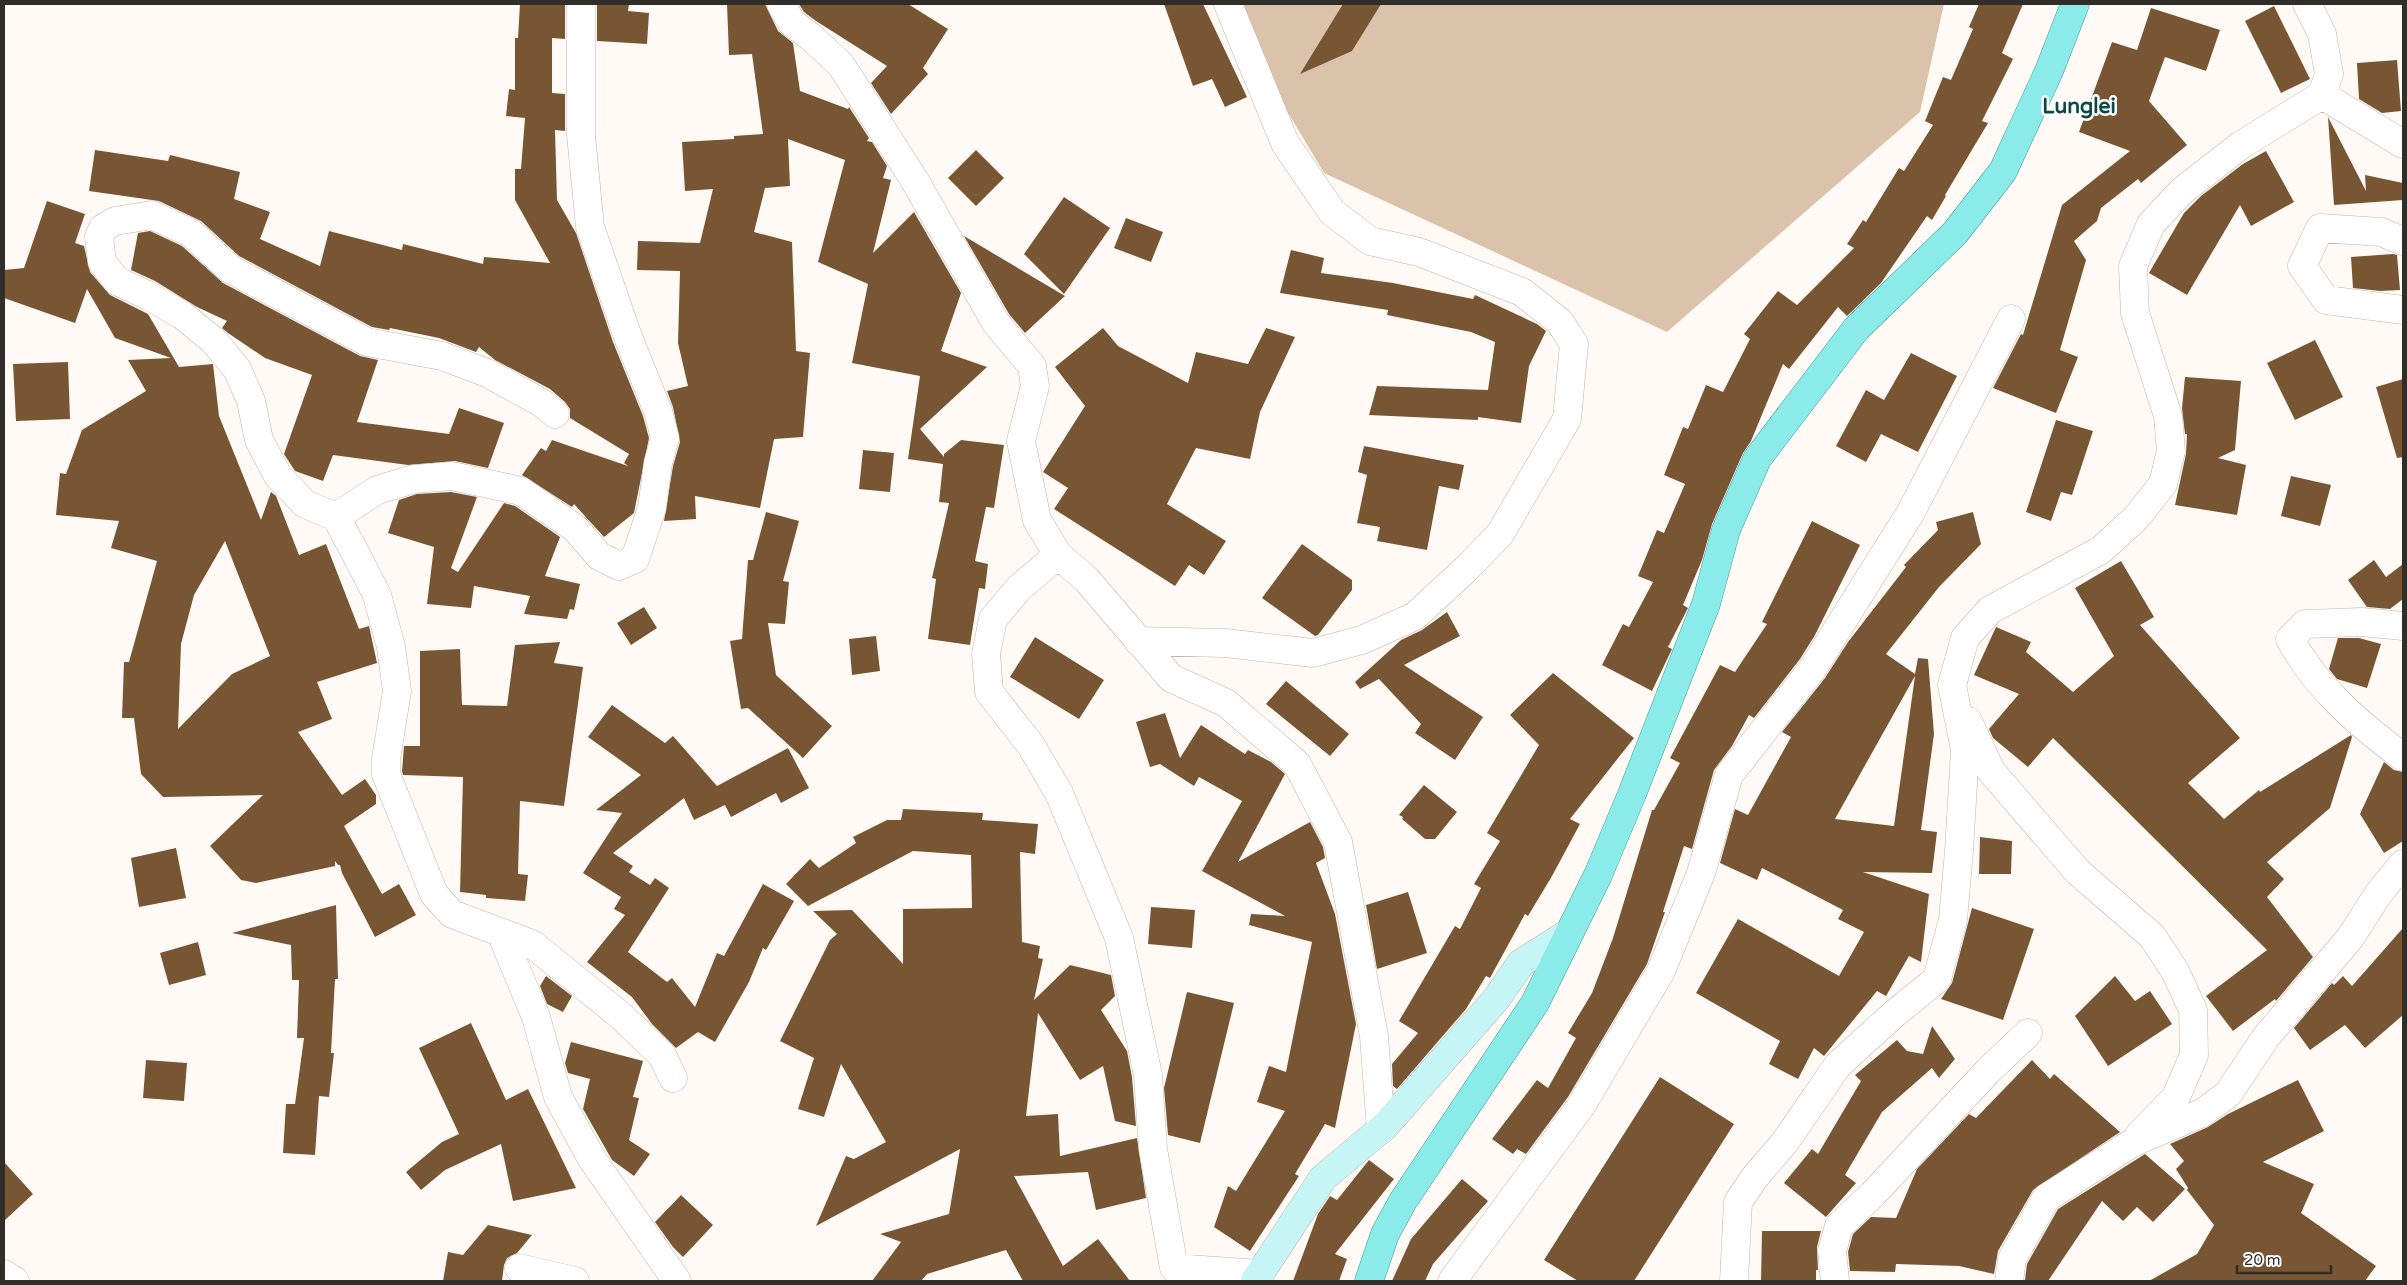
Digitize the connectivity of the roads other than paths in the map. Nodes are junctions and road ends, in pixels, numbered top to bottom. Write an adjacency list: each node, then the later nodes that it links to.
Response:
1 (581, 4): 12 (street)
2 (781, 4): 13 (street)
3 (1228, 4): 15 (street)
4 (2075, 4): 20 (main road)
5 (2307, 4): 6 (street)
6 (2322, 95): 7 (street); 16 (street)
7 (2403, 144)
8 (2403, 241): 9 (street)
9 (2403, 310)
10 (2011, 319): 32 (street)
11 (555, 414): 12 (street)
12 (336, 517): 19 (street)
13 (1058, 555): 15 (street); 27 (street)
14 (2403, 626): 17 (street)
15 (1138, 641): 23 (street)
16 (1952, 685): 24 (street); 33 (street)
17 (2403, 757)
18 (2403, 864): 24 (street)
19 (501, 933): 22 (street); 30 (street)
20 (1567, 934): 23 (main road); 31 (main road)
21 (2028, 1033): 34 (street)
22 (673, 1078)
23 (1381, 1130): 27 (main road)
24 (2132, 1143): 35 (street)
25 (518, 1268): 29 (street)
26 (4, 1274): 28 (street)
27 (1257, 1278)
28 (15, 1281)
29 (574, 1281)
30 (677, 1281)
31 (1370, 1281)
32 (1452, 1281)
33 (1734, 1281)
34 (1835, 1281)
35 (2009, 1281)

